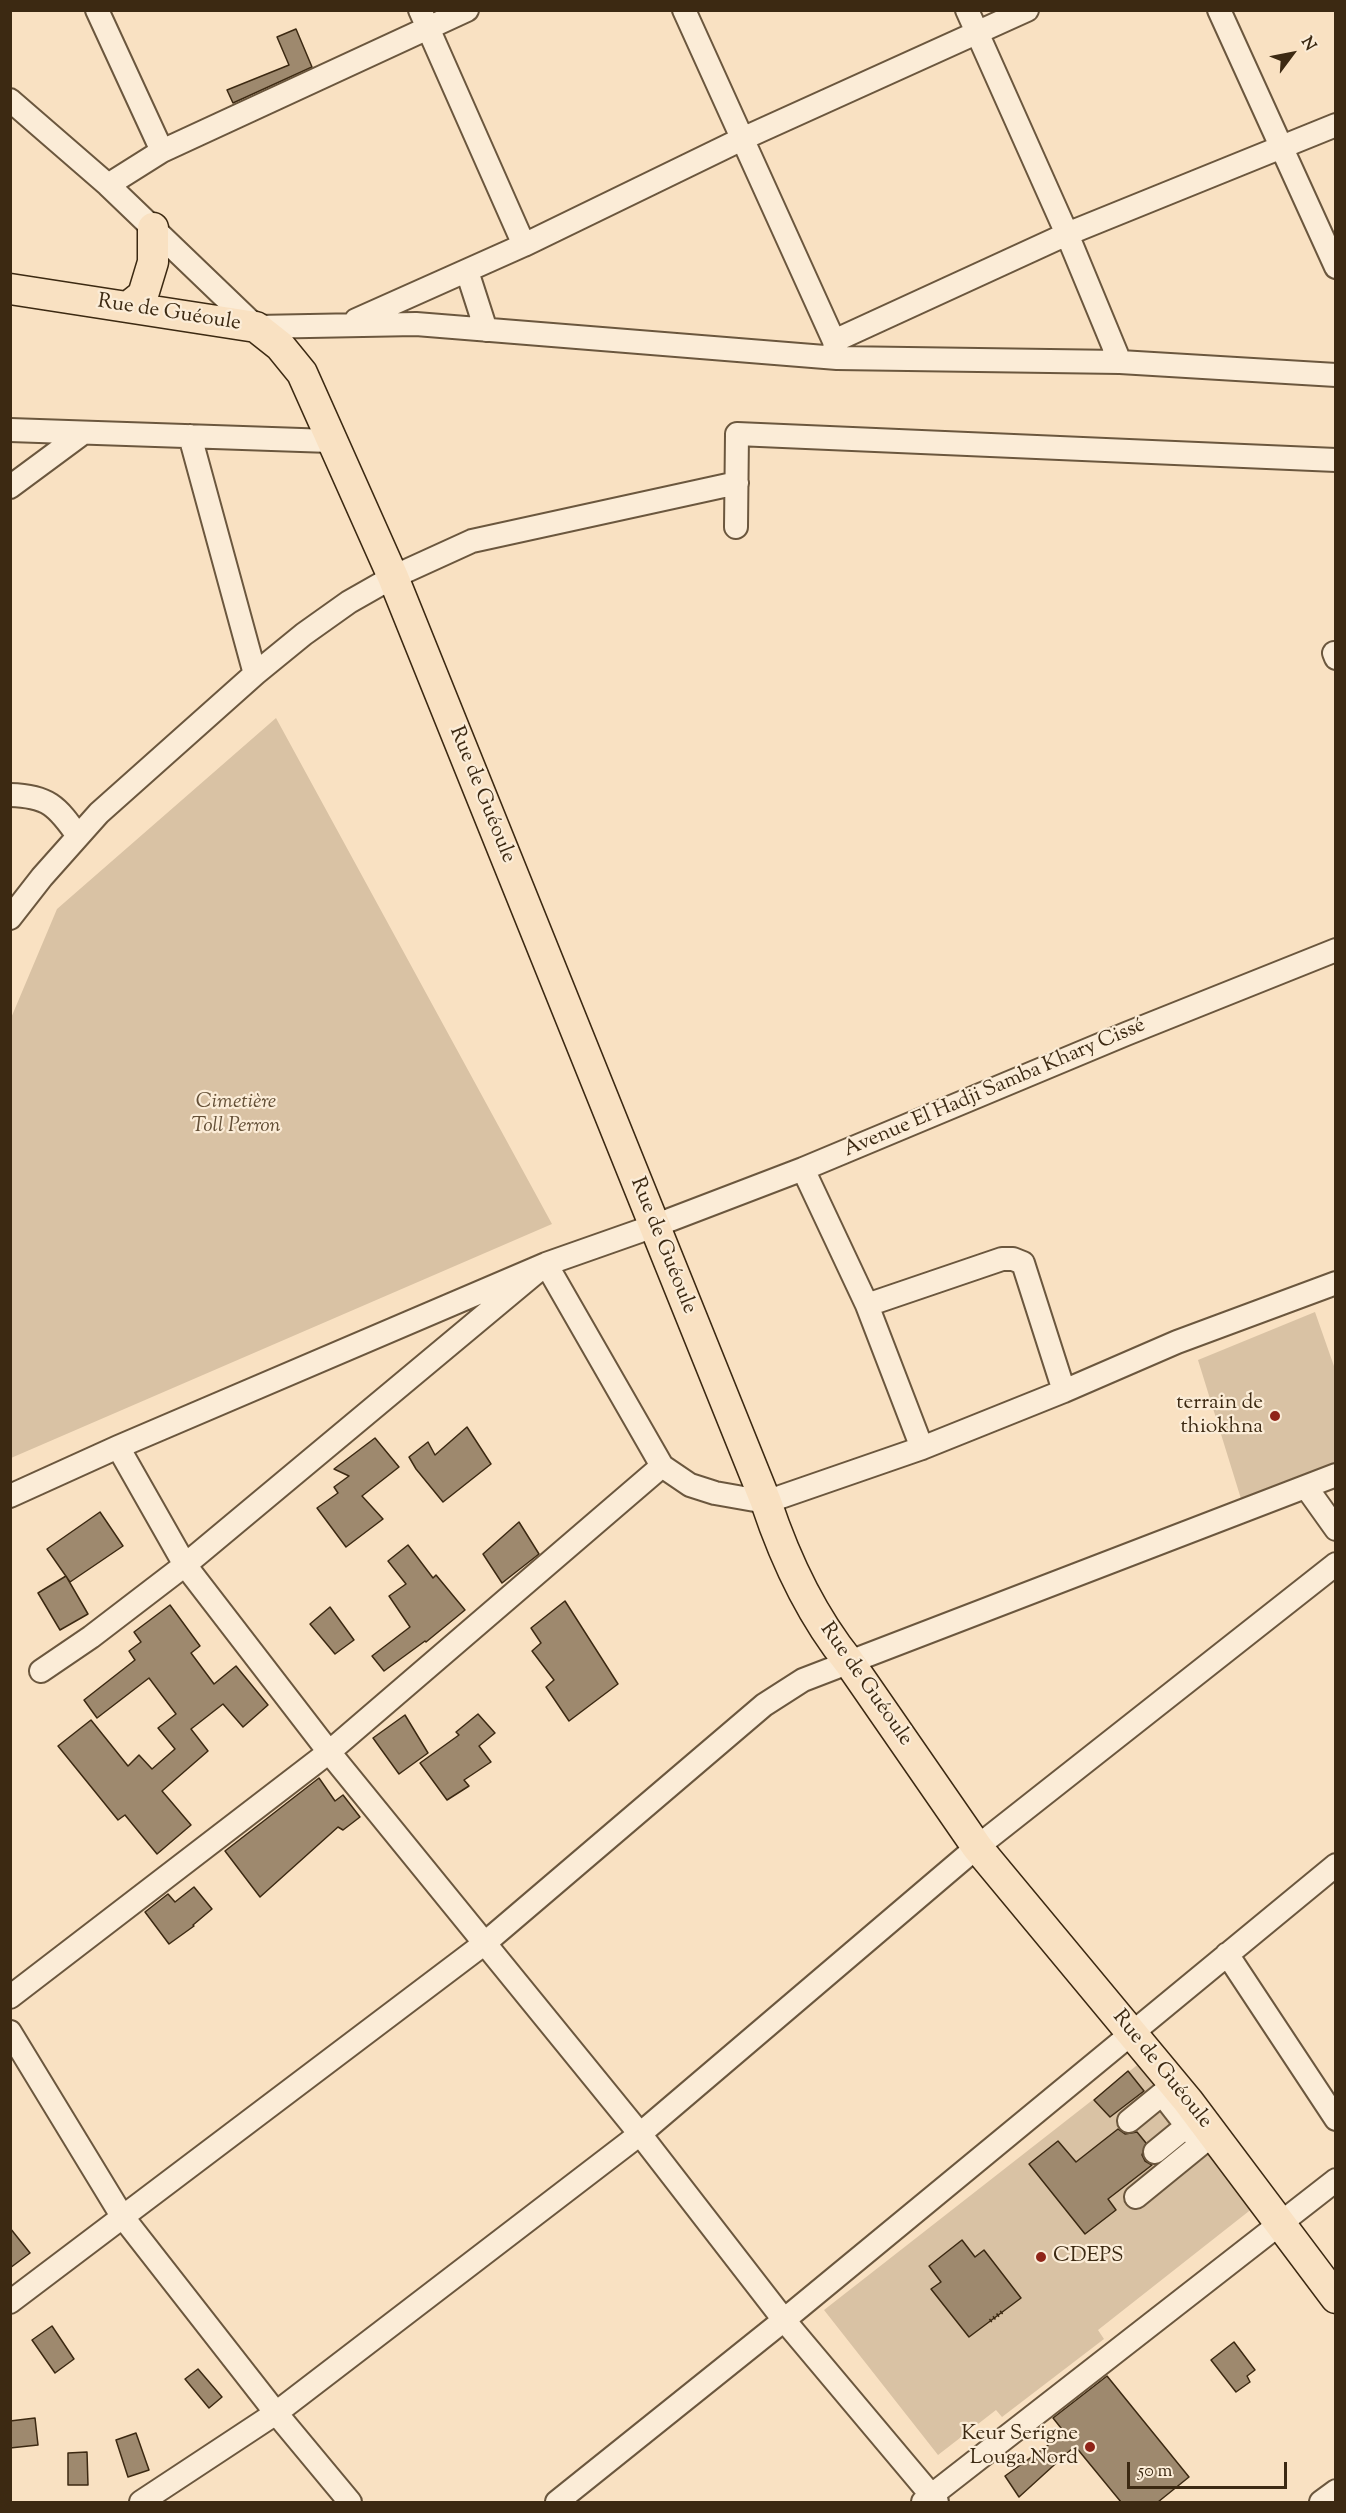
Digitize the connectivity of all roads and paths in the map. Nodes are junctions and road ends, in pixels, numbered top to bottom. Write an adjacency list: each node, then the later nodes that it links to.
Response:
1 (97, 10): 13 (street)
2 (467, 10): 7 (street)
3 (684, 10): 11 (street)
4 (967, 10): 8 (street)
5 (1027, 10): 8 (street)
6 (1219, 10): 12 (street)
7 (424, 20): 13 (street); 17 (street)
8 (977, 32): 11 (street); 16 (street)
9 (10, 100): 14 (street)
10 (1335, 125): 12 (street)
11 (742, 139): 17 (street); 25 (street)
12 (1282, 148): 16 (street); 18 (street)
13 (162, 151): 14 (street)
14 (108, 185): 15 (street)
15 (153, 228): 21 (main road); 23 (street)
16 (1067, 234): 25 (street); 26 (street)
17 (524, 245): 19 (street)
18 (1335, 267)
19 (467, 271): 22 (street); 24 (street)
20 (10, 289): 21 (main road, Rue de Guéoule)
21 (128, 307): 23 (main road, Rue de Guéoule)
22 (347, 324): 23 (street); 24 (street)
23 (256, 327): 31 (main road, Rue de Guéoule)
24 (486, 330): 25 (street)
25 (835, 350): 26 (street)
26 (1120, 362): 27 (street)
27 (1335, 375)
28 (10, 430): 29 (street)
29 (83, 433): 30 (street); 34 (street)
30 (190, 436): 31 (street); 37 (street)
31 (330, 441): 36 (main road, Rue de Guéoule)
32 (1335, 460): 33 (street)
33 (737, 483): 35 (street); 36 (street)
34 (10, 488)
35 (736, 527)
36 (393, 577): 37 (street); 43 (main road, Rue de Guéoule)
37 (255, 674): 39 (street)
38 (10, 795): 39 (street)
39 (78, 836): 40 (street)
40 (10, 918)
41 (1335, 950): 42 (street, Avenue El Hadji Samba Khary Cissé)
42 (803, 1169): 43 (street, Avenue El Hadji Samba Khary Cissé); 46 (street)
43 (654, 1226): 44 (street, Avenue El Hadji Samba Khary Cissé); 54 (main road, Rue de Guéoule)
44 (546, 1264): 48 (street, Avenue El Hadji Samba Khary Cissé); 50 (street); 57 (street)
45 (1335, 1283): 47 (street)
46 (867, 1305): 47 (street); 49 (street)
47 (1064, 1391): 49 (street)
48 (118, 1447): 53 (street, Avenue El Hadji Samba Khary Cissé); 57 (street)
49 (922, 1448): 54 (street)
50 (662, 1466): 54 (street); 60 (street)
51 (1335, 1475): 52 (street)
52 (1306, 1487): 55 (street); 58 (street)
53 (10, 1496)
54 (766, 1502): 58 (main road, Rue de Guéoule)
55 (1335, 1529)
56 (1335, 1564): 61 (street)
57 (185, 1565): 59 (street); 60 (street)
58 (849, 1662): 61 (main road, Rue de Guéoule); 63 (street)
59 (41, 1671)
60 (329, 1752): 63 (street); 65 (street)
61 (977, 1846): 67 (main road, Rue de Guéoule); 71 (street)
62 (1335, 1865): 64 (street)
63 (485, 1943): 71 (street); 75 (street)
64 (1227, 1954): 67 (street); 69 (street)
65 (10, 1997)
66 (10, 2032): 75 (street)
67 (1130, 2033): 68 (main road, Rue de Guéoule); 80 (street)
68 (1184, 2112): 70 (street); 72 (street); 74 (street); 76 (main road, Rue de Guéoule)
69 (1335, 2119)
70 (1129, 2121)
71 (640, 2134): 80 (street); 82 (street)
72 (1155, 2152)
73 (1335, 2180): 76 (street)
74 (1136, 2197)
75 (122, 2216): 78 (street); 82 (street)
76 (1280, 2223): 77 (main road, Rue de Guéoule); 84 (street)
77 (1335, 2298)
78 (10, 2302)
79 (1002, 2312): 81 (path)
80 (784, 2320): 84 (street); 87 (street)
81 (990, 2321)
82 (276, 2413): 85 (street); 86 (street)
83 (1335, 2491): 88 (street)
84 (930, 2500)
85 (141, 2502)
86 (350, 2502)
87 (557, 2502)
88 (1320, 2502)

